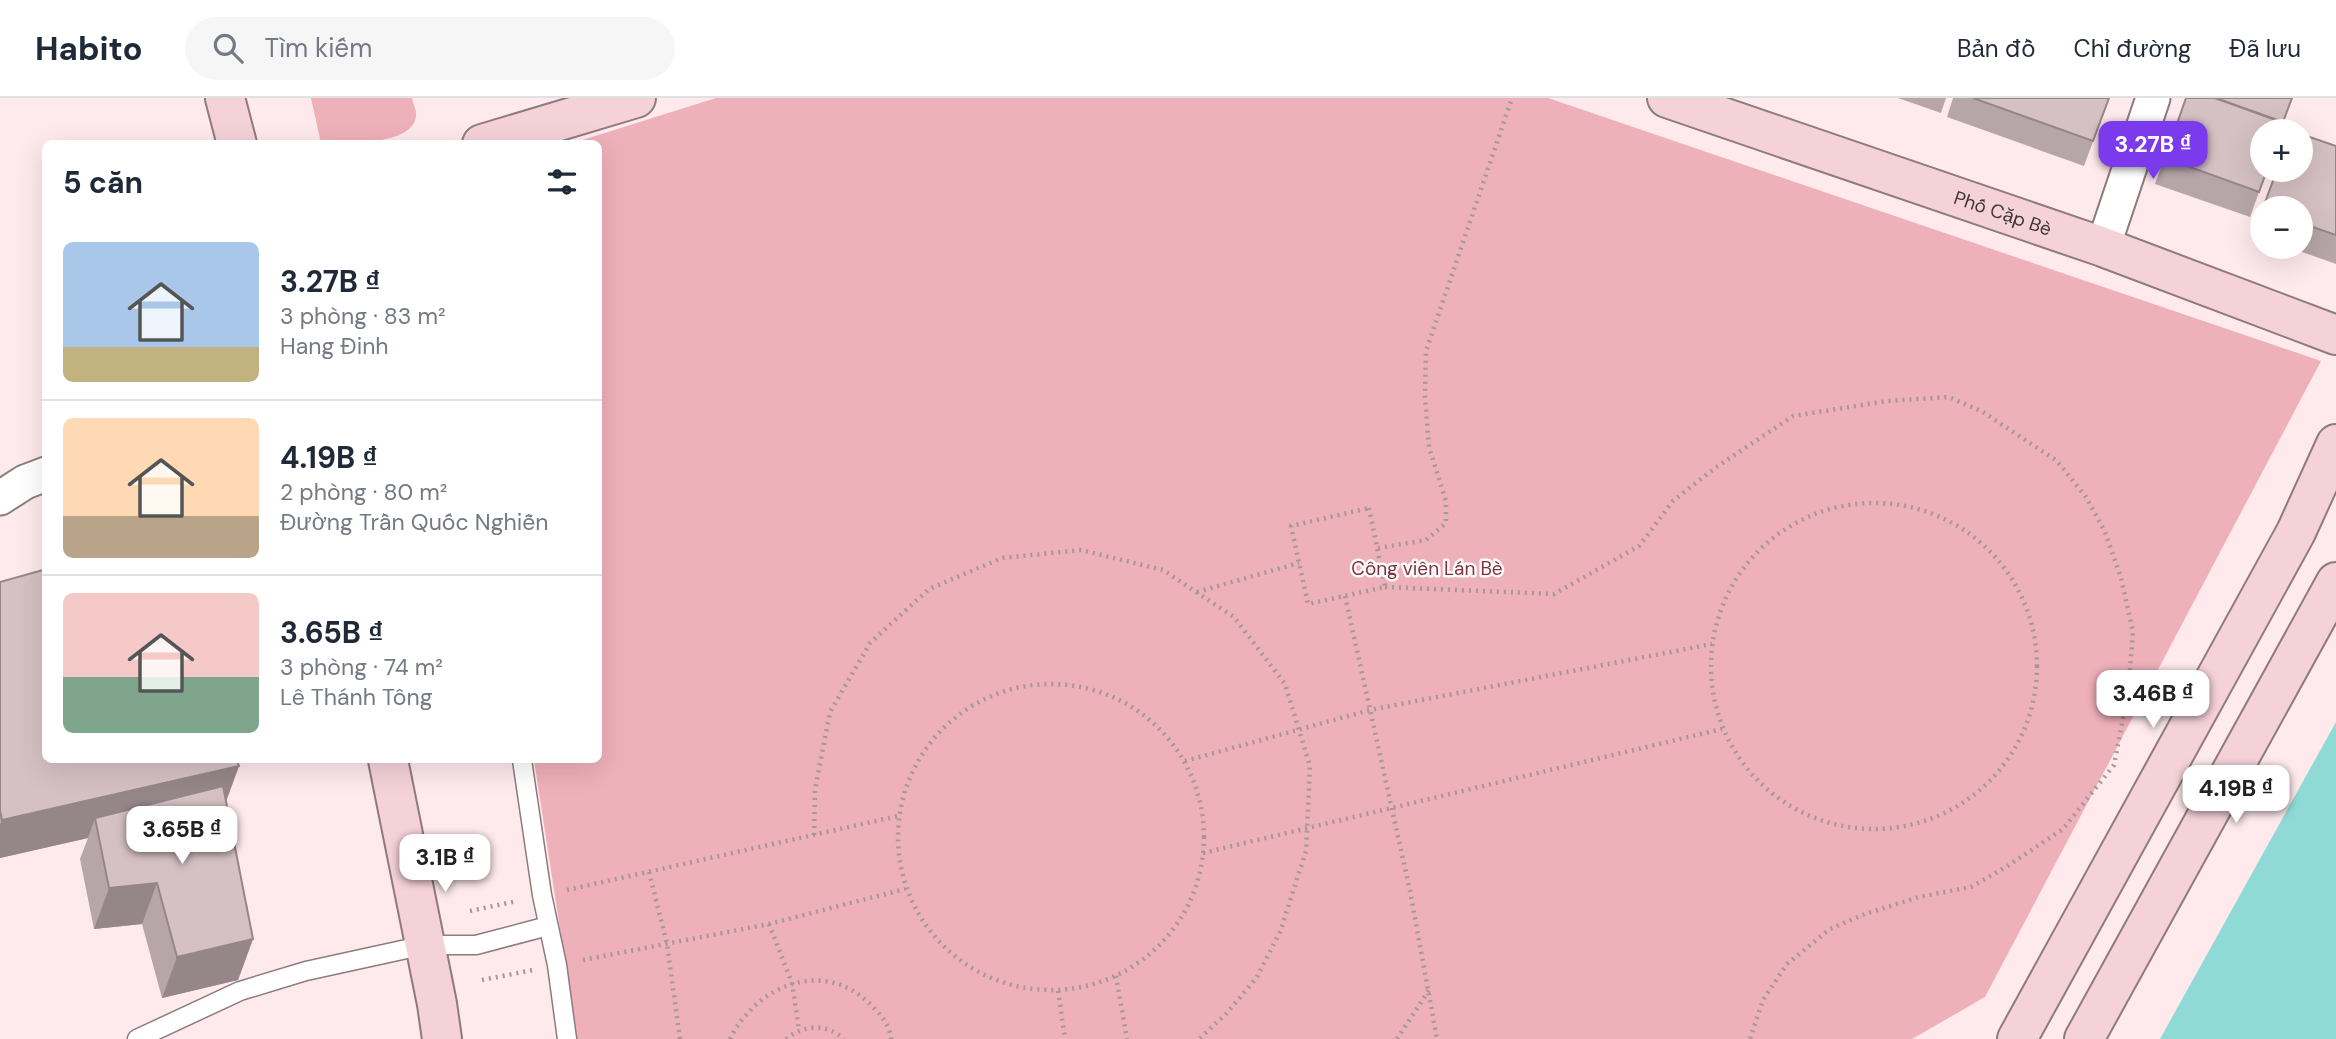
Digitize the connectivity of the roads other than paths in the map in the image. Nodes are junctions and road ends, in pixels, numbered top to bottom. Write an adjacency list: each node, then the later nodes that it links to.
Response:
1 (225, 98): 5 (main road)
2 (636, 98): 6 (main road)
3 (1667, 98): 7 (main road, Phố Cặp Bè)
4 (2153, 98): 7 (street)
5 (236, 140)
6 (495, 140)
7 (2102, 247): 8 (main road, Phố Cặp Bè)
8 (2336, 335)
9 (2336, 444): 20 (main road)
10 (42, 476): 11 (street)
11 (0, 498)
12 (2336, 582): 21 (main road)
13 (389, 763): 16 (main road)
14 (522, 763): 15 (lane)
15 (548, 926): 16 (lane); 19 (lane)
16 (425, 945): 17 (lane); 18 (main road)
17 (137, 1039)
18 (442, 1039)
19 (567, 1039)
20 (2017, 1039)
21 (2084, 1039)

